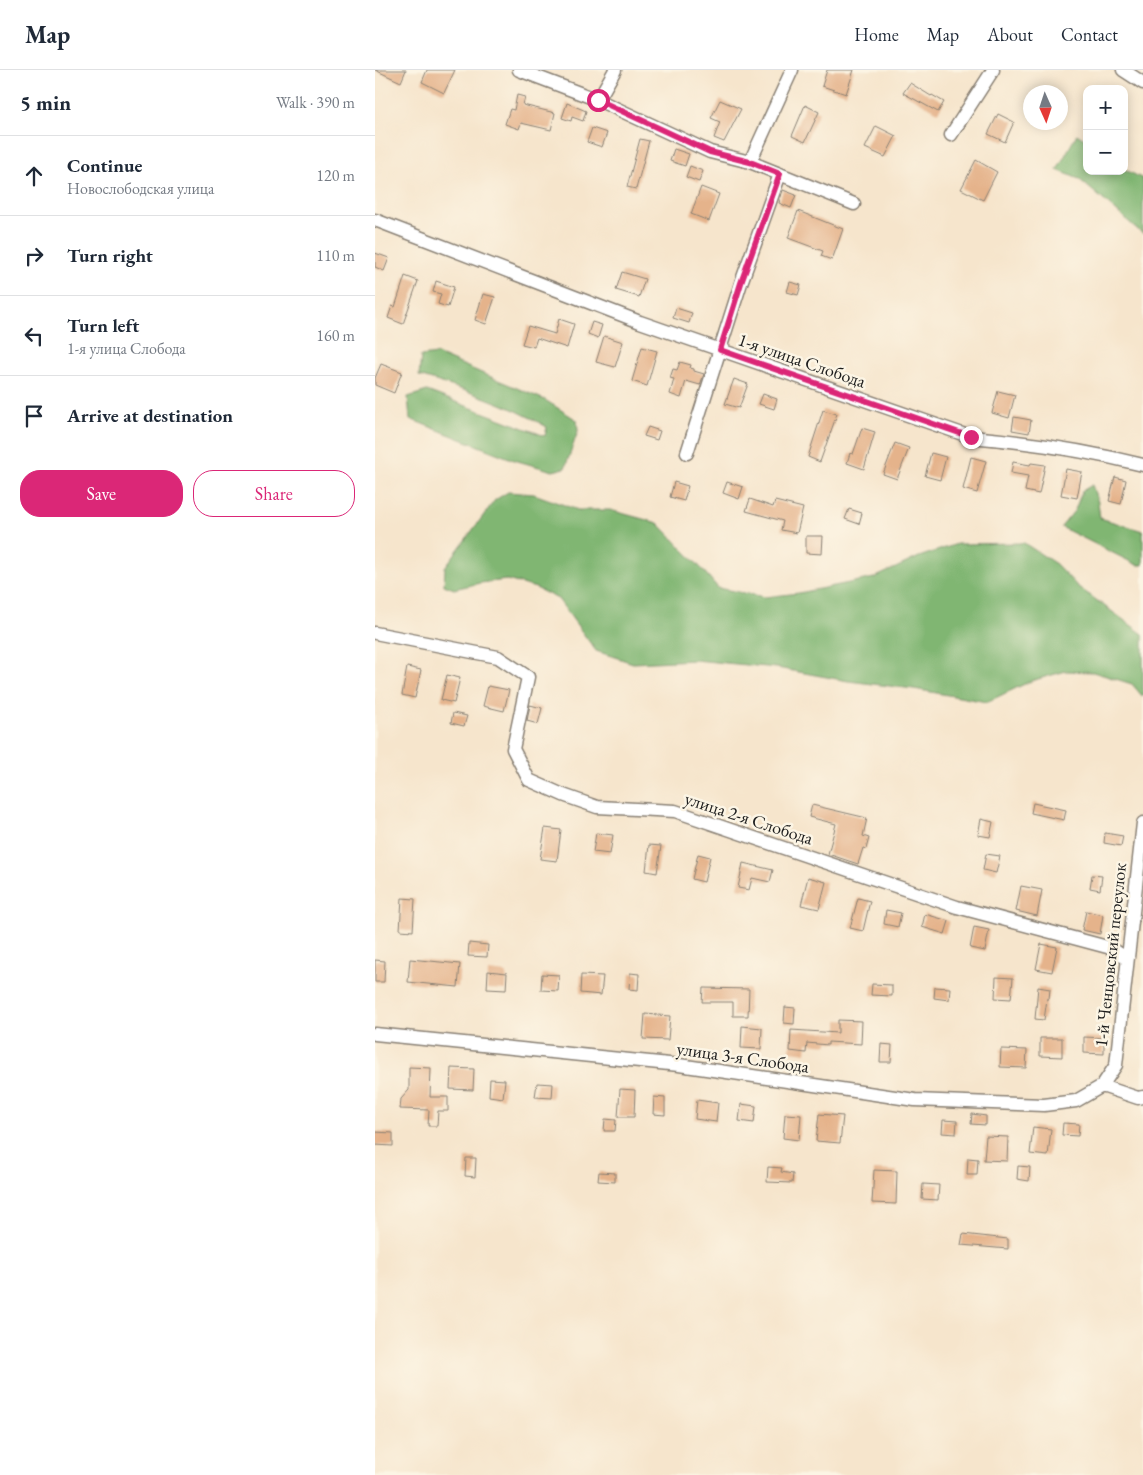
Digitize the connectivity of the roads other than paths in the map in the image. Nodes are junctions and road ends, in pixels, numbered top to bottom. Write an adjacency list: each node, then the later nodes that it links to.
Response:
1 (519, 70): 7 (street)
2 (615, 70): 7 (street)
3 (792, 70): 9 (street)
4 (993, 70): 8 (street)
5 (1123, 70): 6 (street)
6 (1143, 83)
7 (598, 100): 9 (street)
8 (951, 134)
9 (750, 162): 10 (street)
10 (780, 174): 11 (street); 13 (street)
11 (854, 204)
12 (375, 220): 13 (street, 1-я улица Слобода)
13 (720, 350): 14 (street); 15 (street, 1-я улица Слобода)
14 (687, 453)
15 (1143, 466)
16 (375, 633): 18 (street, улица 2-я Слобода)
17 (1143, 823): 18 (street, 1-й Ченцовский переулок)
18 (1127, 959): 20 (street, 1-й Ченцовский переулок)
19 (375, 1034): 20 (street, улица 3-я Слобода)
20 (1101, 1086): 21 (street)
21 (1143, 1097)

